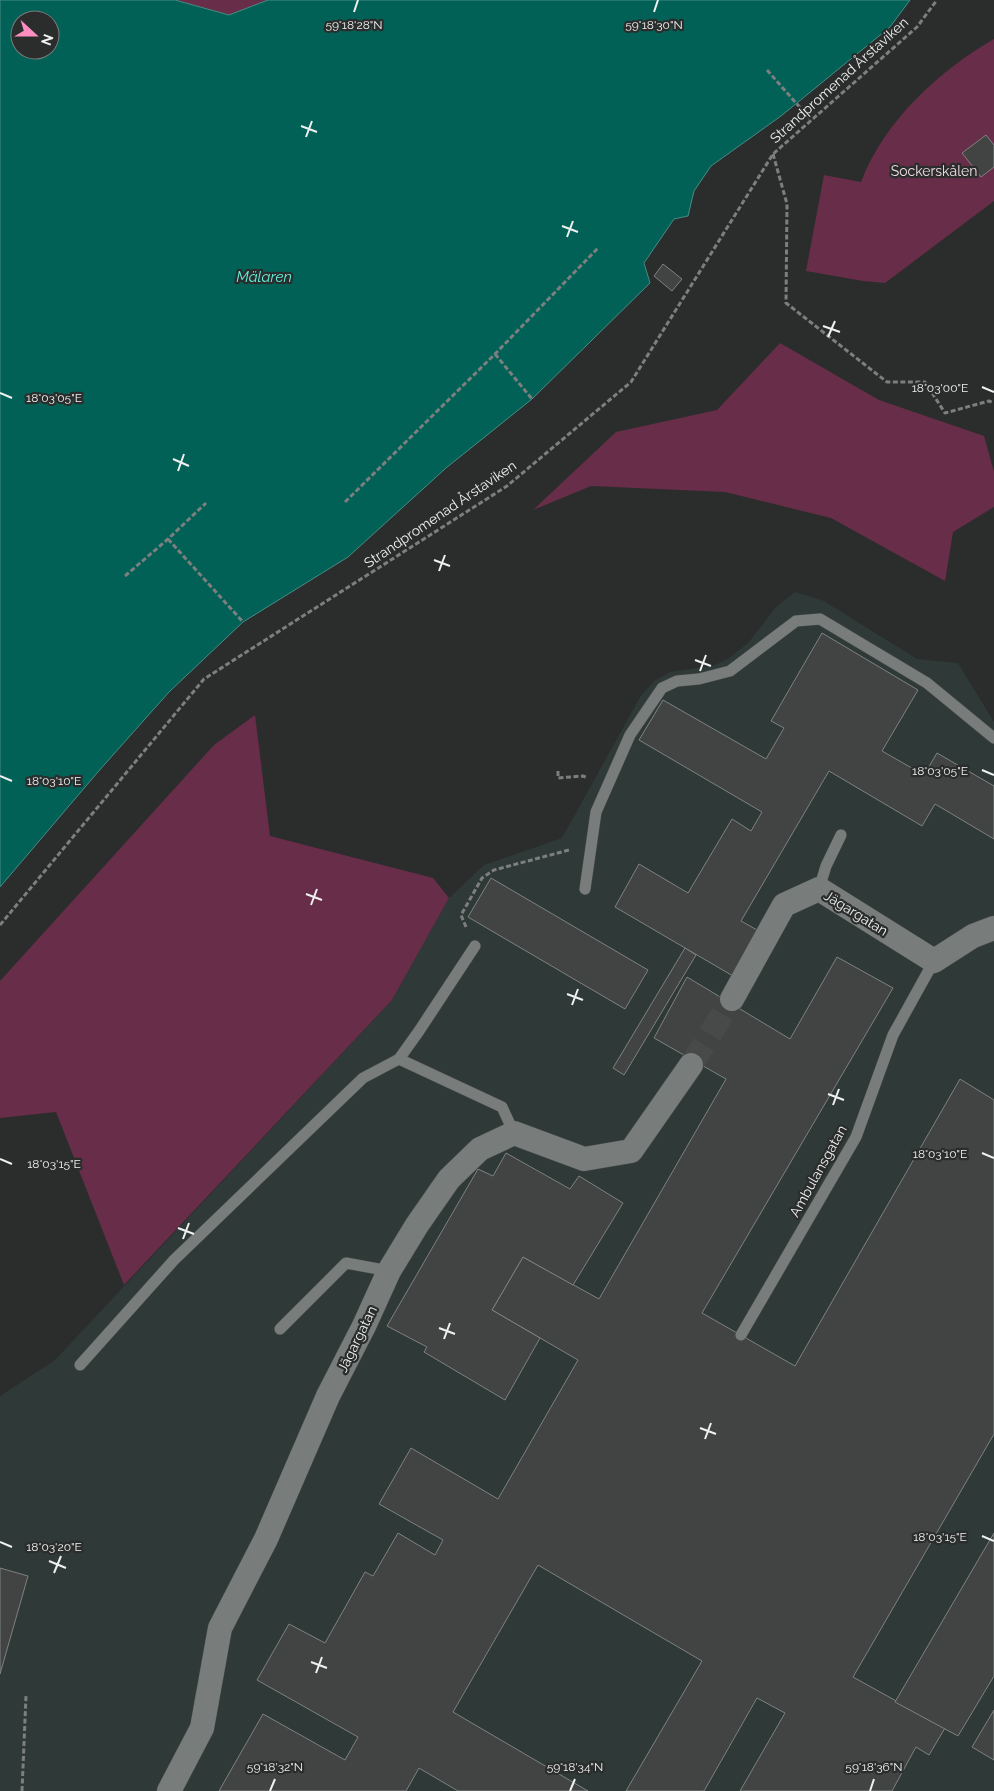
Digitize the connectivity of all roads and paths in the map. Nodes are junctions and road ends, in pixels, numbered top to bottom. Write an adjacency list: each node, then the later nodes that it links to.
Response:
1 (937, 0): 3 (path, Strandpromenad Årstaviken)
2 (766, 70): 3 (path)
3 (811, 120): 4 (path, Strandpromenad Årstaviken)
4 (772, 154): 8 (path); 21 (path, Strandpromenad Årstaviken)
5 (599, 247): 6 (path)
6 (494, 354): 7 (path); 9 (path)
7 (532, 399)
8 (994, 403)
9 (345, 502)
10 (206, 503): 11 (path)
11 (168, 539): 12 (path); 13 (path)
12 (125, 576)
13 (243, 622)
14 (994, 738): 16 (lane)
15 (558, 771): 16 (path)
16 (608, 784): 18 (lane)
17 (841, 835): 20 (lane)
18 (592, 844): 19 (lane); 23 (path)
19 (585, 889)
20 (819, 889): 24 (street, Jägargatan); 25 (street, Jägargatan)
21 (0, 925)
22 (994, 928): 24 (street)
23 (475, 946): 26 (lane)
24 (934, 962): 31 (lane, Ambulansgatan)
25 (732, 999)
26 (399, 1058): 28 (lane); 32 (lane)
27 (691, 1064): 28 (street)
28 (514, 1133): 29 (street, Jägargatan)
29 (390, 1272): 30 (lane); 35 (street, Jägargatan)
30 (280, 1329)
31 (741, 1335)
32 (80, 1365)
33 (26, 1696): 34 (path)
34 (22, 1791)
35 (169, 1791)

